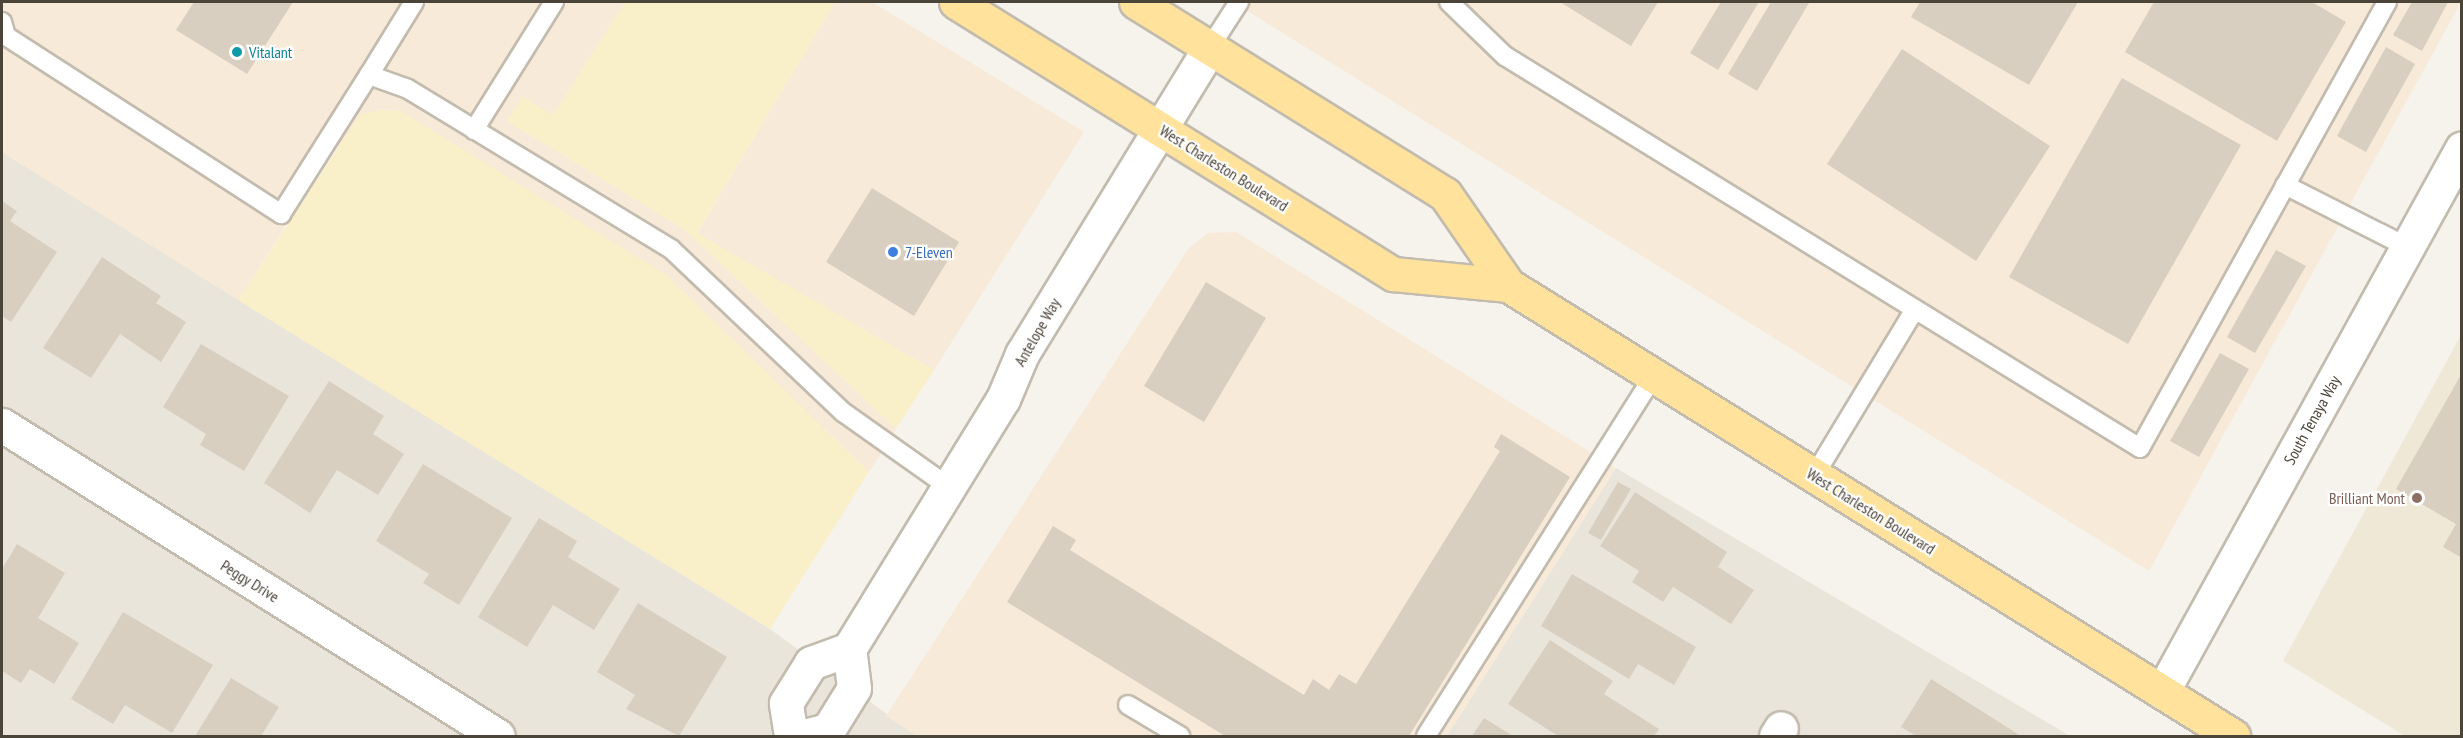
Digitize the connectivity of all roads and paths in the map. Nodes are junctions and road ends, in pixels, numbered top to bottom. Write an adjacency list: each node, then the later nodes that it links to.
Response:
1 (414, 2): 10 (lane)
2 (554, 2): 12 (lane)
3 (956, 2): 11 (main road, West Charleston Boulevard)
4 (1136, 2): 9 (main road, West Charleston Boulevard)
5 (1239, 2): 9 (lane)
6 (1449, 2): 17 (lane)
7 (2387, 2): 14 (lane)
8 (3, 32): 10 (lane)
9 (1210, 47): 11 (street, Antelope Way); 16 (main road, West Charleston Boulevard)
10 (369, 75): 12 (lane)
11 (1161, 129): 16 (main road, West Charleston Boulevard); 21 (street, Antelope Way)
12 (474, 130): 21 (lane)
13 (2462, 148): 15 (street, South Tenaya Way)
14 (2285, 185): 15 (lane); 17 (lane)
15 (2408, 247): 23 (street, South Tenaya Way)
16 (1508, 285): 18 (main road, West Charleston Boulevard)
17 (1915, 309): 20 (lane)
18 (1654, 376): 20 (main road, West Charleston Boulevard); 29 (lane)
19 (2, 425): 25 (street, Peggy Drive)
20 (1814, 476): 23 (main road, West Charleston Boulevard)
21 (949, 488): 22 (street, Antelope Way)
22 (849, 649): 26 (street); 27 (street)
23 (2162, 692): 30 (main road, West Charleston Boulevard)
24 (1128, 705): 28 (lane)
25 (498, 736)
26 (791, 736)
27 (805, 736)
28 (1180, 736)
29 (1426, 736)
30 (2233, 736)

